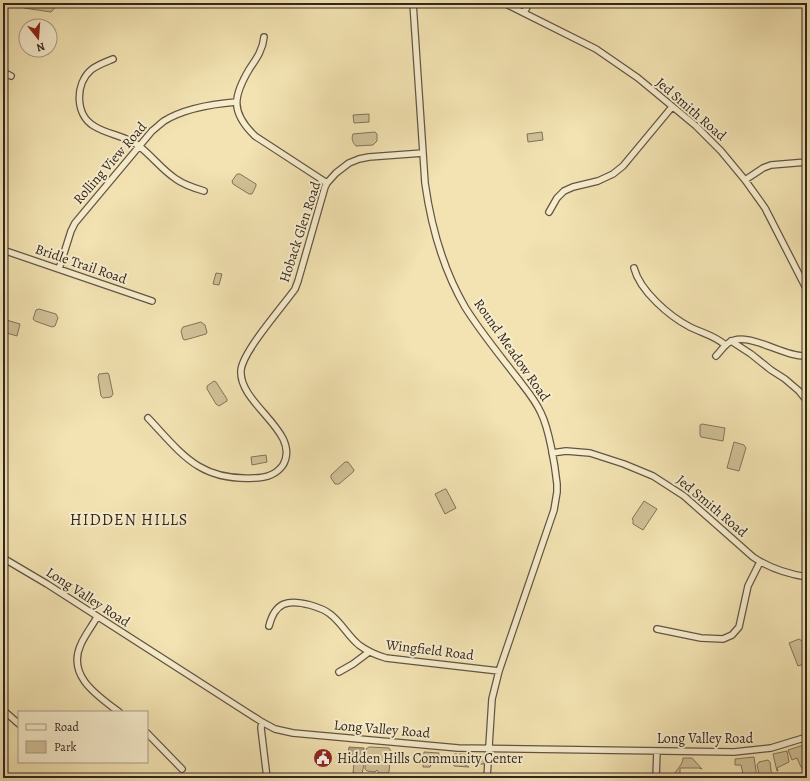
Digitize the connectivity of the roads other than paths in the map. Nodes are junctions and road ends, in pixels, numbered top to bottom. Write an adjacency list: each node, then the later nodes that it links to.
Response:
1 (413, 3): 12 (street, Round Meadow Road)
2 (504, 3): 4 (street, Jed Smith Road)
3 (529, 3): 4 (street)
4 (524, 13): 10 (street, Jed Smith Road)
5 (264, 37): 9 (street)
6 (113, 59): 11 (street)
7 (3, 72): 8 (street)
8 (11, 76)
9 (236, 102): 11 (street, Rolling View Road); 15 (street)
10 (672, 107): 14 (street, Jed Smith Road); 17 (street)
11 (139, 147): 16 (street); 20 (street, Rolling View Road)
12 (423, 153): 15 (street, Hoback Glen Road); 28 (street, Round Meadow Road)
13 (807, 162): 14 (street)
14 (745, 180): 21 (street, Jed Smith Road)
15 (326, 183): 27 (street, Hoback Glen Road)
16 (204, 191)
17 (548, 212)
18 (3, 250): 20 (street, Bridle Trail Road)
19 (634, 268): 23 (street)
20 (59, 270): 22 (street, Bridle Trail Road)
21 (807, 290)
22 (152, 301)
23 (728, 343): 24 (street); 25 (street); 26 (street)
24 (716, 356)
25 (807, 356)
26 (807, 401)
27 (148, 418)
28 (552, 453): 30 (street, Jed Smith Road); 36 (street, Round Meadow Road)
29 (3, 558): 32 (street, Long Valley Road)
30 (760, 562): 31 (street, Jed Smith Road); 34 (street)
31 (807, 577)
32 (98, 618): 39 (street); 40 (street, Long Valley Road)
33 (268, 626): 35 (street, Wingfield Road)
34 (657, 628)
35 (369, 652): 36 (street, Wingfield Road); 37 (street)
36 (499, 671): 44 (street, Round Meadow Road)
37 (339, 672)
38 (3, 710): 41 (street)
39 (118, 711)
40 (262, 722): 44 (street, Long Valley Road); 47 (street)
41 (18, 723)
42 (148, 734): 46 (street)
43 (807, 737): 45 (street, Long Valley Road)
44 (489, 749): 45 (street, Long Valley Road); 48 (street, Round Meadow Road)
45 (657, 751): 49 (street)
46 (182, 769)
47 (267, 778)
48 (487, 778)
49 (656, 778)

